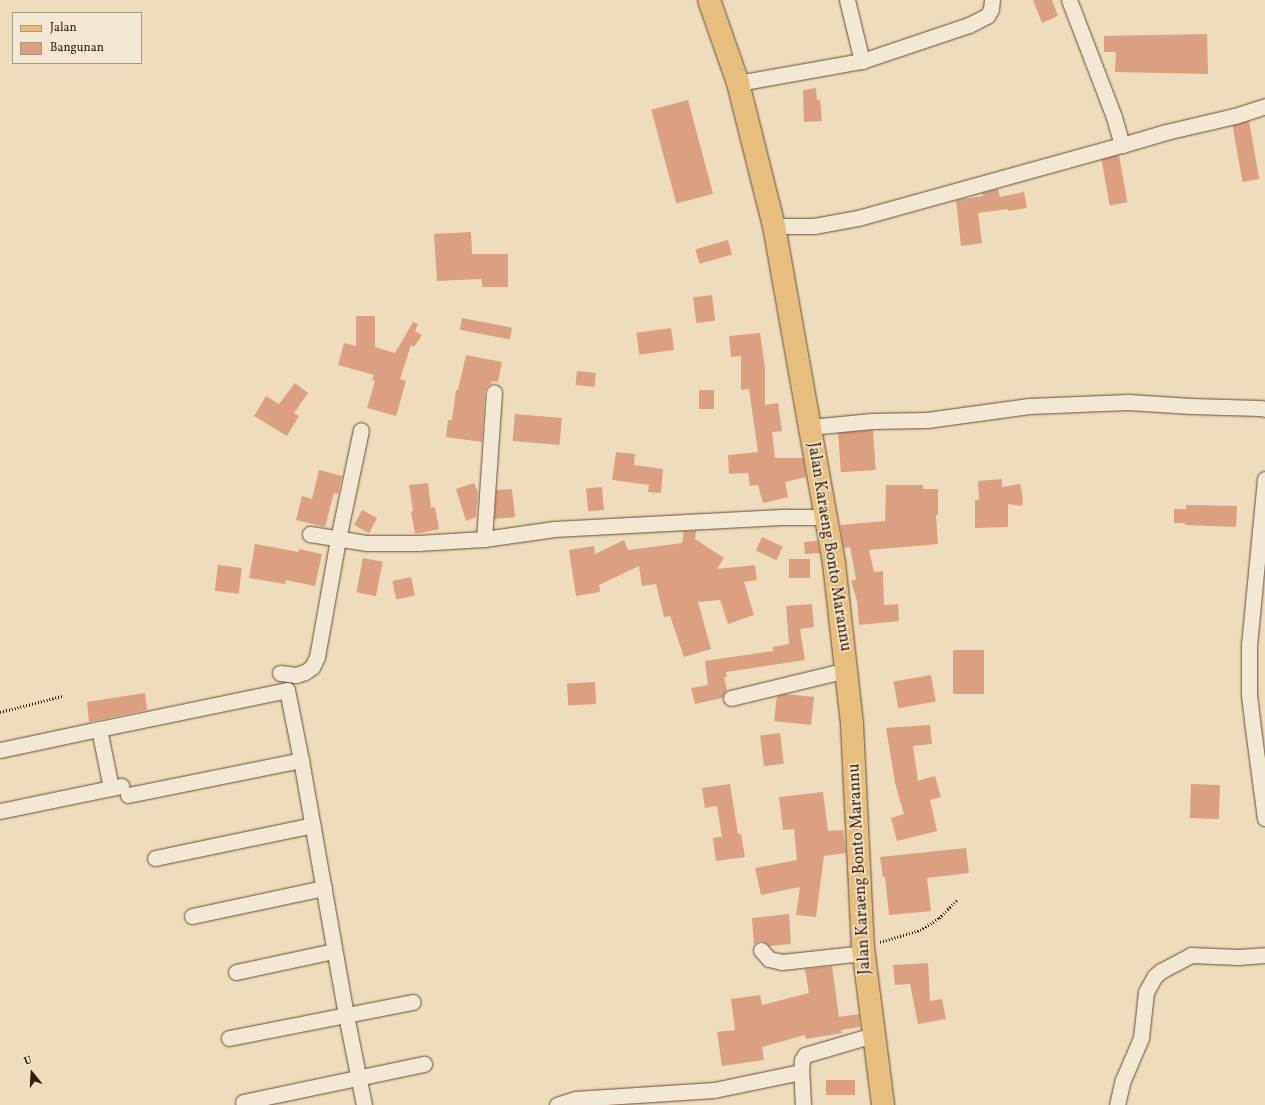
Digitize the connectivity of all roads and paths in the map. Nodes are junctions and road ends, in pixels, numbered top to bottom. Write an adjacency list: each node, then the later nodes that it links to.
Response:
1 (709, 0): 6 (main road, Jalan Karaeng Bonto Marannu)
2 (847, 0): 5 (street)
3 (992, 0): 5 (street)
4 (1069, 0): 8 (street)
5 (862, 60): 6 (street)
6 (738, 84): 9 (main road, Jalan Karaeng Bonto Marannu)
7 (1265, 106): 8 (street)
8 (1122, 145): 9 (street)
9 (774, 226): 12 (main road, Jalan Karaeng Bonto Marannu)
10 (494, 392): 18 (street)
11 (1265, 409): 12 (street)
12 (810, 427): 15 (main road, Jalan Karaeng Bonto Marannu)
13 (361, 430): 17 (street)
14 (1265, 479): 30 (street)
15 (825, 517): 18 (street); 19 (main road, Jalan Karaeng Bonto Marannu)
16 (310, 534): 17 (street)
17 (338, 539): 18 (street); 20 (street)
18 (484, 539)
19 (847, 670): 22 (street); 37 (main road, Jalan Karaeng Bonto Marannu)
20 (280, 673)
21 (62, 696): 23 (path)
22 (731, 698)
23 (0, 712)
24 (99, 729): 25 (street); 26 (street); 27 (street)
25 (0, 750)
26 (300, 755): 27 (street); 28 (street); 31 (street)
27 (111, 788): 29 (street)
28 (128, 795)
29 (0, 811)
30 (1265, 818)
31 (313, 825): 32 (street); 33 (street)
32 (156, 858)
33 (324, 888): 35 (street); 38 (street)
34 (957, 900): 37 (path)
35 (192, 916)
36 (761, 950): 37 (street)
37 (863, 950): 43 (main road, Jalan Karaeng Bonto Marannu)
38 (334, 952): 40 (street); 42 (street)
39 (1265, 956): 53 (street)
40 (236, 972)
41 (412, 1002): 42 (street)
42 (346, 1015): 44 (street); 47 (street)
43 (873, 1035): 46 (street); 52 (main road, Jalan Karaeng Bonto Marannu)
44 (229, 1038)
45 (424, 1064): 47 (street)
46 (801, 1072): 50 (street); 51 (street)
47 (359, 1078): 48 (street); 49 (street)
48 (243, 1102)
49 (364, 1105)
50 (557, 1105)
51 (803, 1105)
52 (883, 1105)
53 (1117, 1105)

